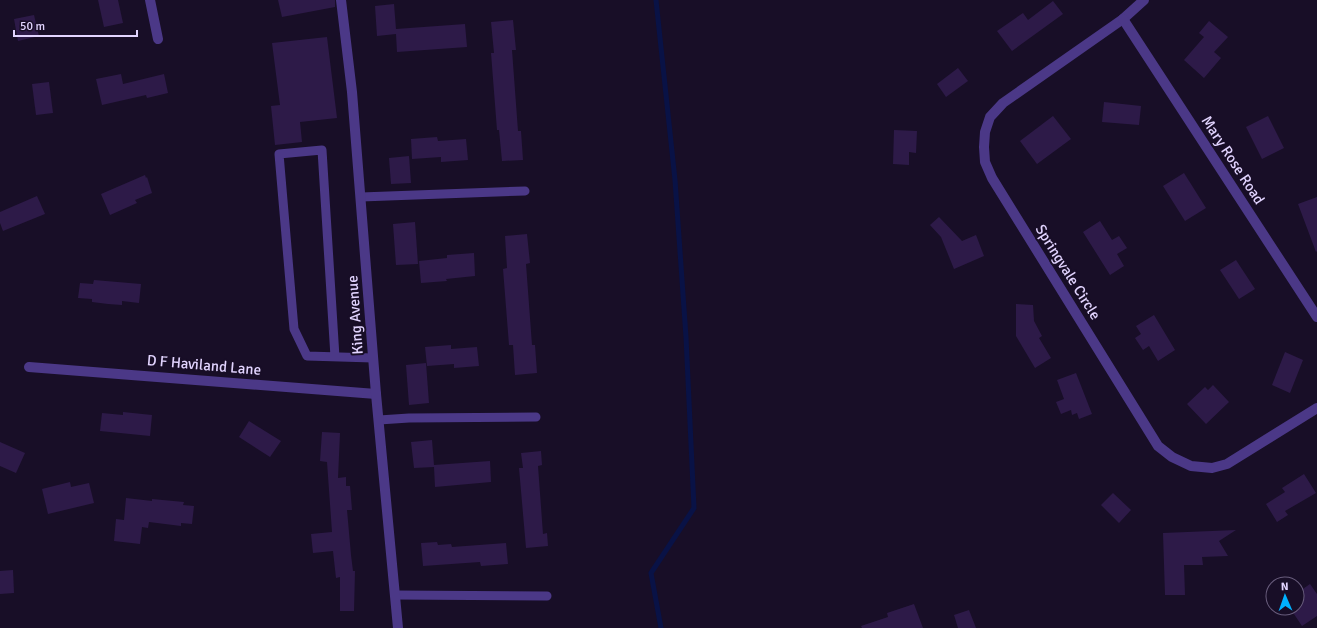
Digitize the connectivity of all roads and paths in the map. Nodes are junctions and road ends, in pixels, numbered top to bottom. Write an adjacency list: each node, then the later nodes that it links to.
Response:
1 (150, 0): 5 (street)
2 (341, 0): 7 (street, King Avenue)
3 (1144, 0): 4 (street, Springvale Circle)
4 (1123, 19): 8 (street, Mary Rose Road); 13 (street, Springvale Circle)
5 (158, 39)
6 (525, 191): 7 (lane)
7 (361, 197): 10 (street, King Avenue)
8 (1317, 317)
9 (336, 357): 9 (lane); 10 (lane)
10 (373, 358): 12 (street, King Avenue)
11 (29, 367): 12 (street, D F Haviland Lane)
12 (376, 394): 15 (street, King Avenue)
13 (1317, 408)
14 (536, 416): 15 (lane)
15 (379, 420): 16 (street, King Avenue)
16 (395, 595): 17 (lane); 18 (street, King Avenue)
17 (547, 596)
18 (398, 628)

